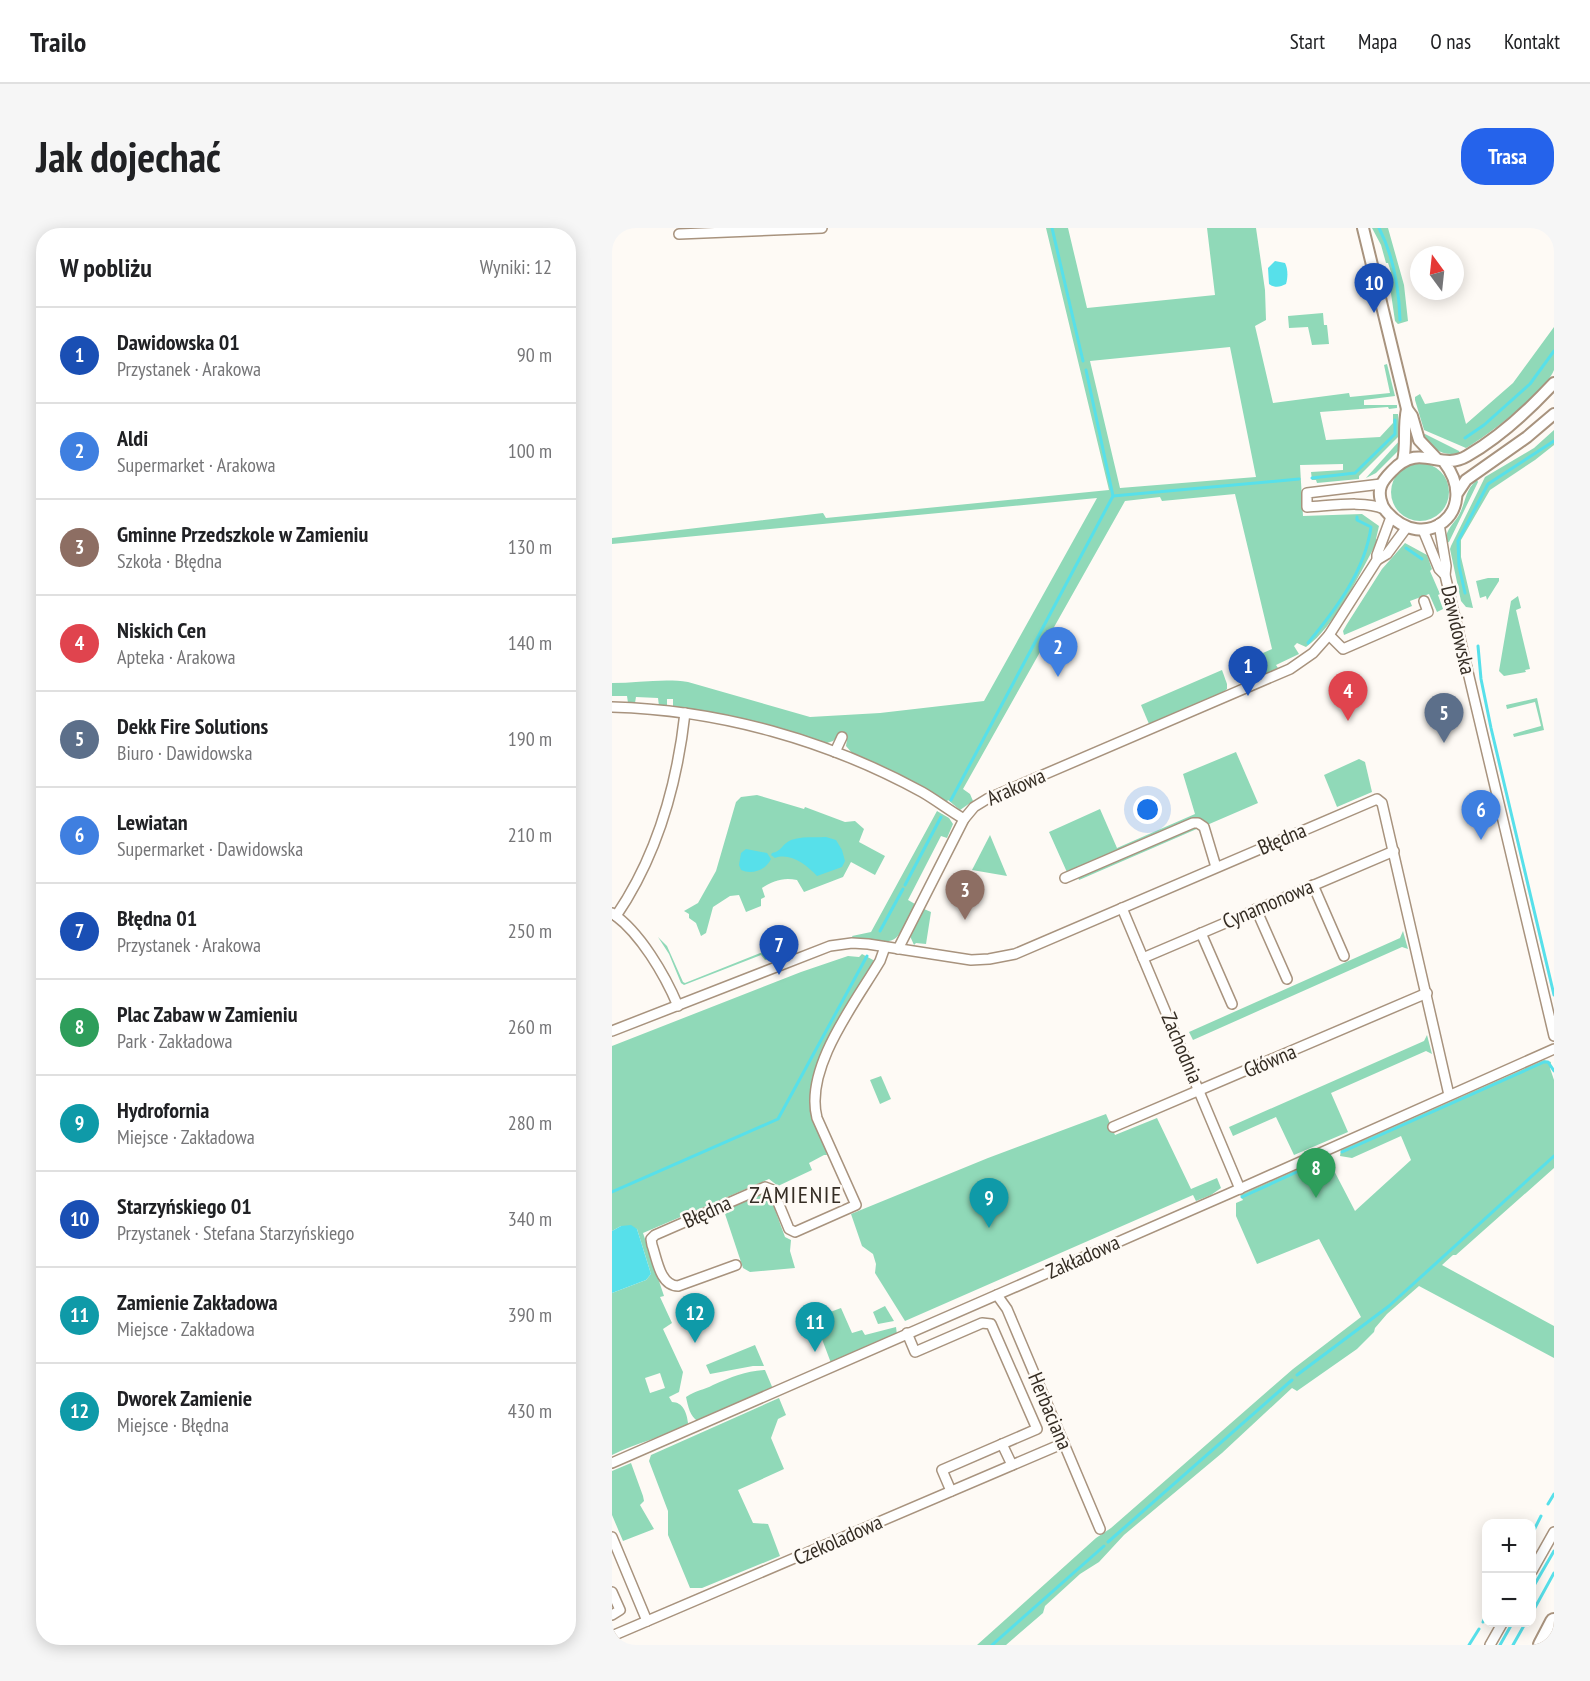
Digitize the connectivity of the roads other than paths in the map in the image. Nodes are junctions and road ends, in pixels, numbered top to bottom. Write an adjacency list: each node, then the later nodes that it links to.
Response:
1 (822, 228): 3 (street)
2 (1363, 228): 5 (street)
3 (679, 234)
4 (1554, 383): 7 (street)
5 (1407, 409): 7 (street); 8 (street)
6 (1554, 414): 10 (street)
7 (1440, 460): 8 (street); 10 (street)
8 (1403, 461): 9 (street)
9 (1381, 484): 11 (street); 11 (street)
10 (1458, 492): 12 (street)
11 (1388, 513): 13 (street); 15 (street)
12 (1439, 524): 14 (street); 16 (street, Dawidowska)
13 (1407, 527): 14 (street); 15 (street)
14 (1423, 530): 16 (street, Dawidowska)
15 (1377, 560): 18 (street, Arakowa)
16 (1445, 574): 41 (street, Dawidowska)
17 (1424, 601): 18 (street)
18 (1329, 636): 23 (street, Arakowa)
19 (612, 708): 20 (street)
20 (686, 713): 22 (street); 30 (street)
21 (843, 737): 22 (street)
22 (835, 752): 23 (street)
23 (964, 819): 33 (street, Arakowa)
24 (1394, 851): 25 (street, Błędna); 27 (street, Cynamonowa); 37 (street, Błędna)
25 (1216, 867): 26 (street); 28 (street, Błędna)
26 (1065, 878)
27 (1313, 885): 29 (street, Cynamonowa); 34 (street)
28 (1122, 908): 33 (street, Błędna); 35 (street, Zachodnia)
29 (1256, 909): 31 (street, Cynamonowa); 36 (street)
30 (614, 915): 39 (street)
31 (1201, 933): 35 (street, Cynamonowa); 38 (street)
32 (885, 947): 33 (street); 39 (street); 47 (street, Błędna)
33 (898, 949)
34 (1344, 956)
35 (1143, 958): 43 (street, Zachodnia)
36 (1287, 979)
37 (1427, 993): 43 (street, Główna); 44 (street, Błędna)
38 (1232, 1004)
39 (678, 1006): 40 (street)
40 (612, 1031)
41 (1554, 1036)
42 (1554, 1049): 44 (street, Zakładowa)
43 (1200, 1091): 45 (street, Główna); 46 (street, Zachodnia)
44 (1449, 1095): 46 (street, Zakładowa)
45 (1113, 1127)
46 (1240, 1189): 48 (street, Zakładowa)
47 (736, 1264)
48 (997, 1295): 49 (street, Zakładowa); 50 (street, Herbaciana)
49 (907, 1333): 51 (street); 52 (street, Zakładowa)
50 (1064, 1443): 53 (street, Czekoladowa); 55 (street, Herbaciana)
51 (1002, 1444): 53 (street); 54 (street)
52 (612, 1463)
53 (1012, 1465): 54 (street, Czekoladowa)
54 (951, 1491): 62 (street, Czekoladowa)
55 (1101, 1529)
56 (1554, 1532): 59 (street)
57 (612, 1537): 58 (street)
58 (614, 1548): 62 (street)
59 (1536, 1564)
60 (612, 1592): 61 (street)
61 (612, 1615)
62 (647, 1622): 65 (street, Czekoladowa)
63 (1554, 1622): 67 (highway)
64 (1501, 1627): 66 (street)
65 (612, 1636)
66 (1491, 1645)
67 (1542, 1645)

